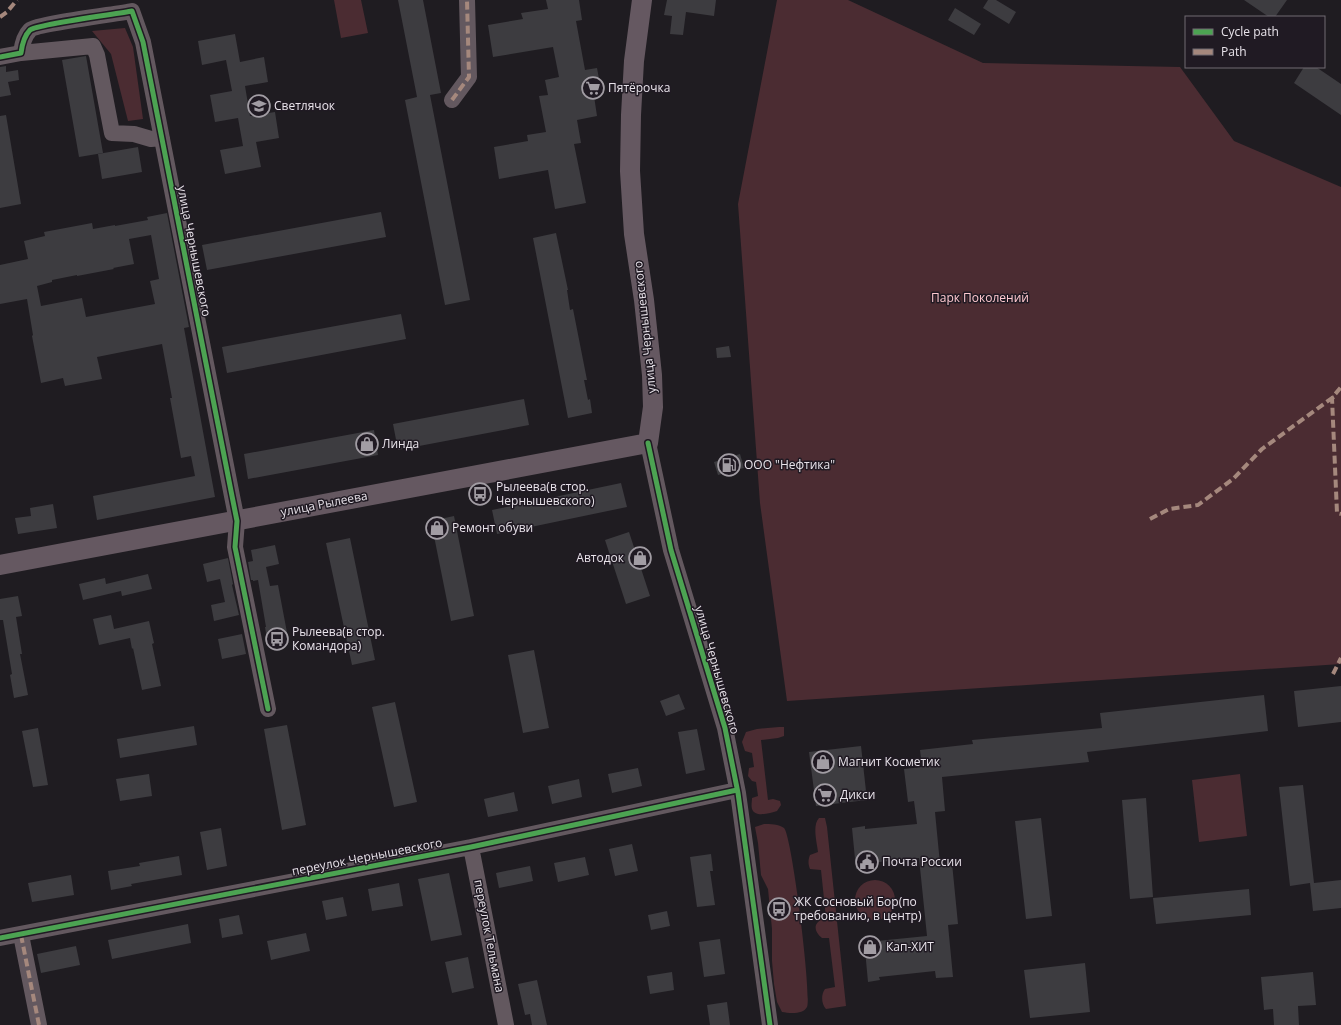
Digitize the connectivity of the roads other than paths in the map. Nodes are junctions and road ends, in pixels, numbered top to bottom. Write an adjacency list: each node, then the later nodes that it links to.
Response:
1 (467, 0): 5 (street)
2 (642, 0): 7 (main road, улица Чернышевского)
3 (21, 53): 4 (street); 6 (street); 6 (street, улица Чернышевского)
4 (0, 57)
5 (452, 100)
6 (162, 138): 8 (street, улица Чернышевского)
7 (648, 443): 8 (main road, улица Рылеева); 11 (street, улица Чернышевского)
8 (236, 521): 9 (main road, улица Рылеева); 10 (street, улица Чернышевского)
9 (0, 565)
10 (268, 709)
11 (737, 790): 12 (street, переулок Чернышевского); 17 (street, улица Чернышевского)
12 (471, 847): 13 (street, переулок Чернышевского); 16 (street, переулок Тельмана)
13 (21, 935): 14 (street, переулок Чернышевского); 15 (street)
14 (0, 938)
15 (39, 1025)
16 (506, 1025)
17 (770, 1025)

